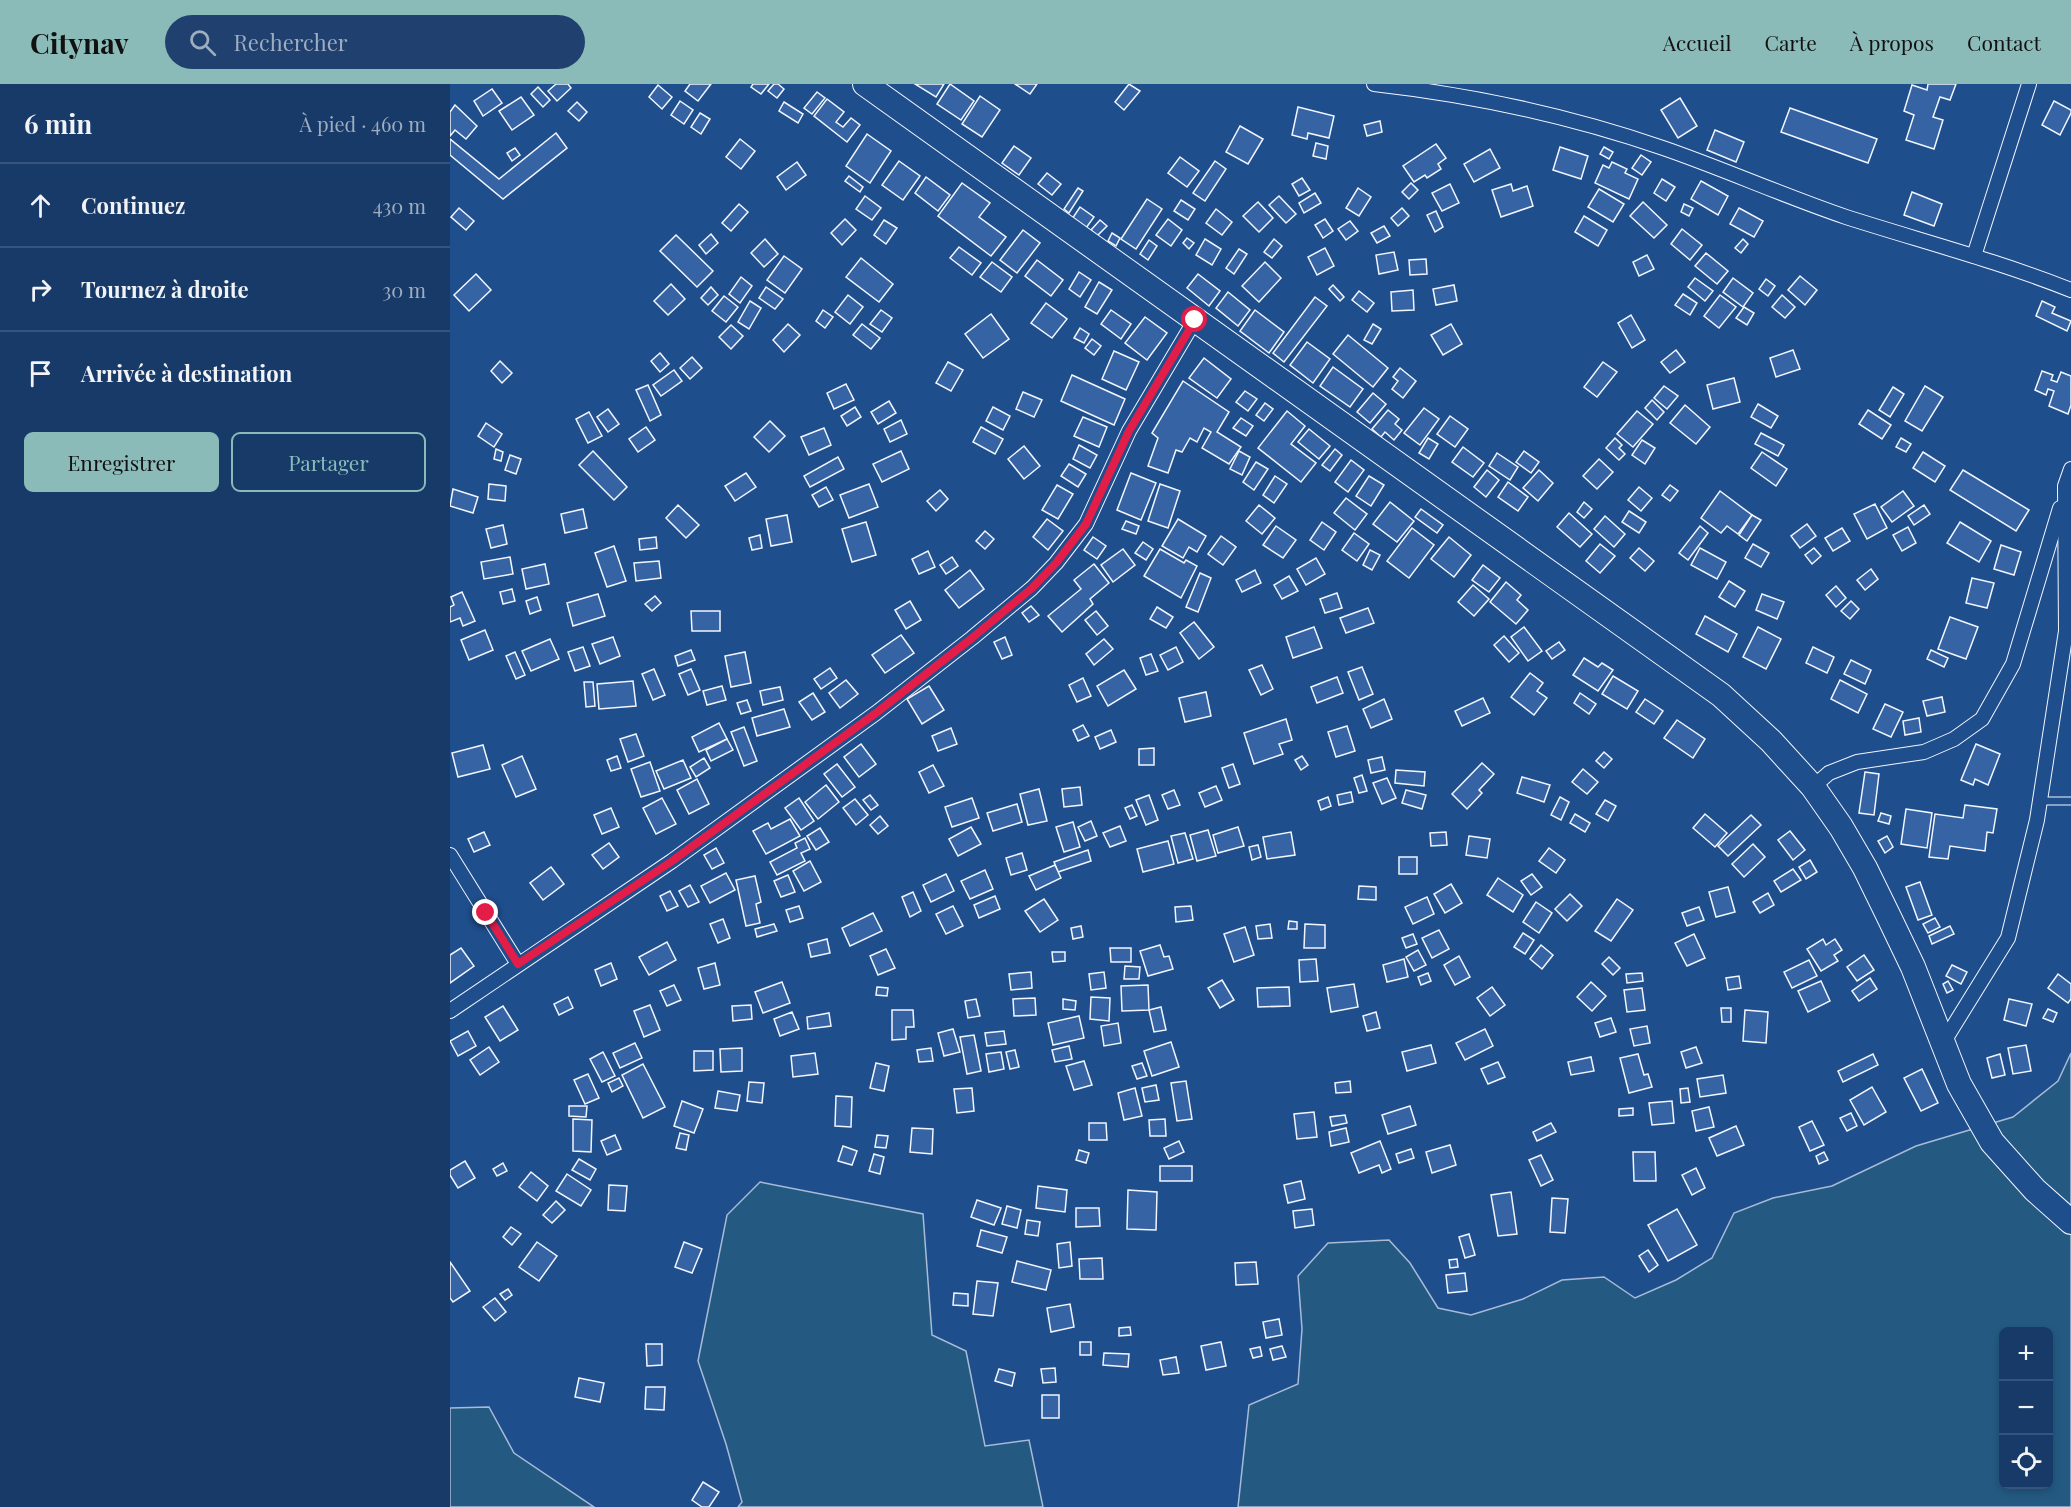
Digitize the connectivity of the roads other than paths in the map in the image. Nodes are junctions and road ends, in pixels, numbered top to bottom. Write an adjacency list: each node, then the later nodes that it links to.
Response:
1 (865, 84): 6 (highway)
2 (1374, 84): 4 (street)
3 (2029, 84): 4 (street)
4 (1974, 256): 5 (street)
5 (2071, 290)
6 (1195, 320): 9 (highway); 13 (street)
7 (2071, 470): 8 (street)
8 (2065, 486): 9 (street); 10 (street)
9 (1813, 787): 15 (highway)
10 (2040, 801): 11 (lane); 15 (street)
11 (2071, 801)
12 (450, 855): 13 (street)
13 (518, 964): 14 (street)
14 (450, 1011)
15 (1942, 1043): 16 (highway)
16 (2071, 1222)

